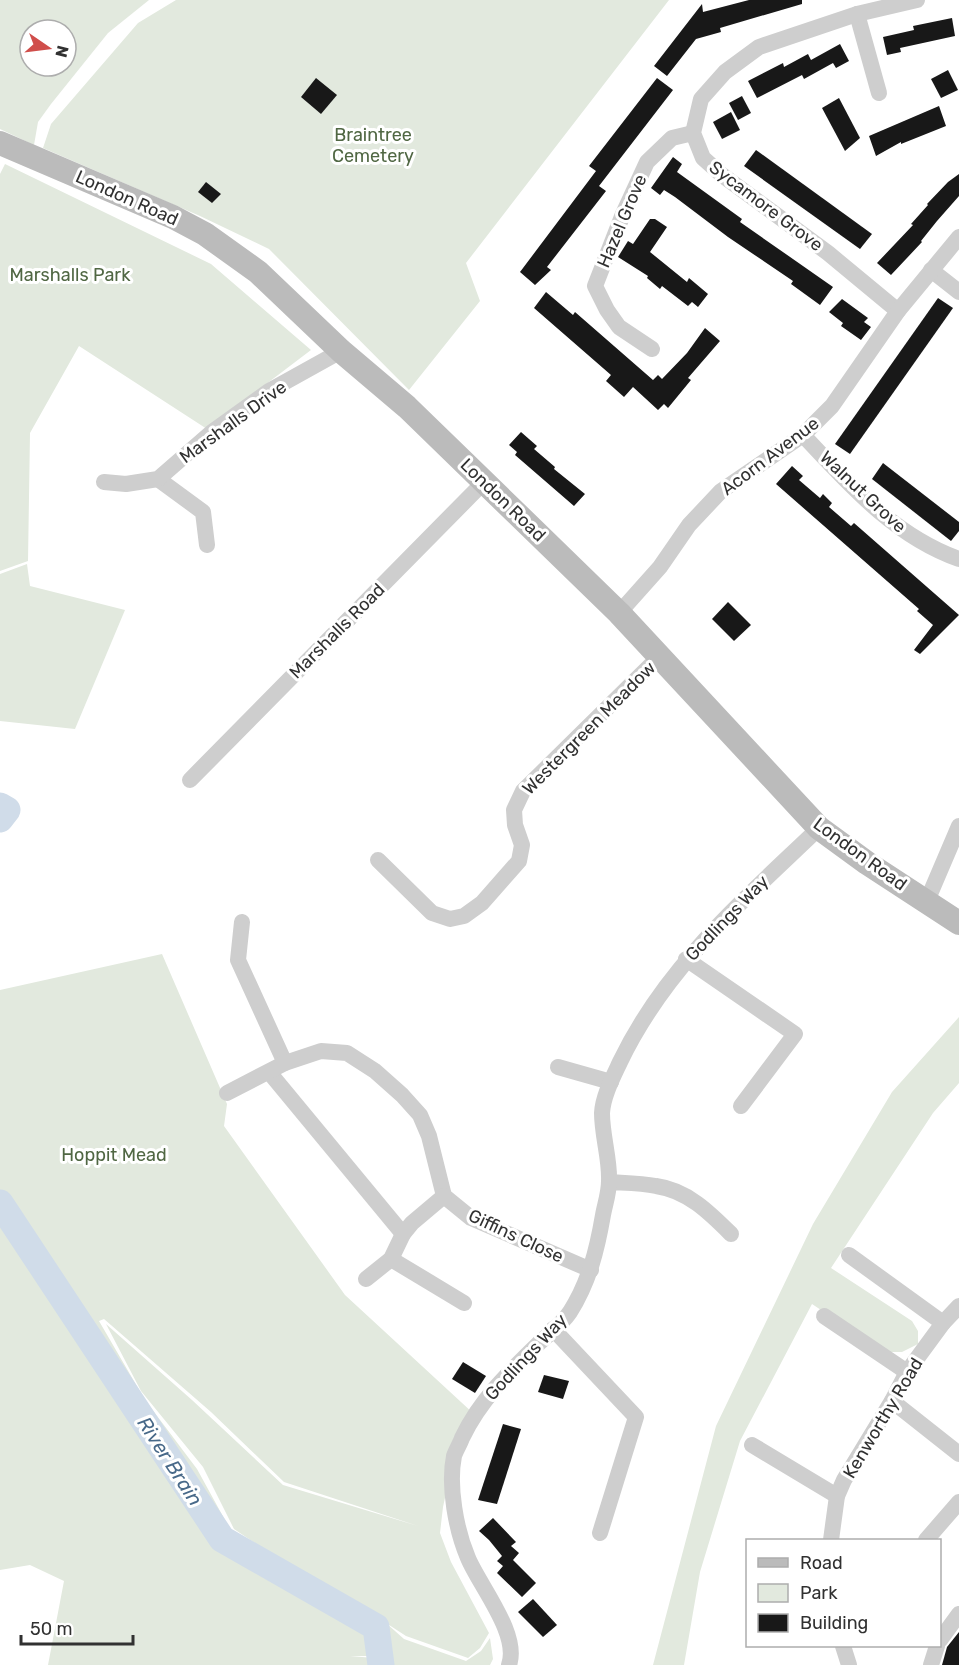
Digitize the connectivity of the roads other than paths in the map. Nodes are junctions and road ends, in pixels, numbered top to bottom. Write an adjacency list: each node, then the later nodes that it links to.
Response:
1 (917, 0): 2 (street)
2 (856, 14): 3 (street); 4 (street)
3 (879, 93)
4 (693, 132): 9 (street, Sycamore Grove); 10 (street, Hazel Grove)
5 (0, 142): 11 (street, London Road)
6 (959, 237): 7 (street, Acorn Avenue)
7 (931, 270): 8 (street); 9 (street, Acorn Avenue)
8 (959, 292)
9 (898, 311): 12 (street, Acorn Avenue)
10 (652, 349)
11 (341, 351): 13 (street, Marshalls Drive); 15 (street, London Road)
12 (803, 435): 17 (street, Walnut Grove); 18 (street, Acorn Avenue)
13 (159, 479): 14 (street); 16 (street, Marshalls Drive)
14 (104, 482)
15 (484, 482): 18 (street, London Road); 20 (street, Marshalls Road)
16 (207, 545)
17 (959, 559)
18 (619, 613): 19 (street, London Road)
19 (659, 657): 22 (street, London Road); 23 (street, Westergreen Meadow)
20 (190, 780)
21 (959, 826): 24 (street)
22 (819, 828): 24 (street, London Road); 27 (street, Godlings Way)
23 (378, 860)
24 (927, 901): 26 (street, London Road)
25 (242, 922): 28 (street)
26 (959, 923)
27 (686, 959): 31 (street, Godlings Way); 33 (street)
28 (285, 1063): 30 (street); 35 (street)
29 (558, 1067): 31 (street)
30 (269, 1072): 32 (street); 36 (street)
31 (610, 1083): 34 (street, Godlings Way)
32 (227, 1093)
33 (741, 1106)
34 (609, 1182): 37 (street); 40 (street, Godlings Way)
35 (444, 1196): 36 (street); 40 (street, Giffins Close)
36 (404, 1234): 39 (street)
37 (731, 1234)
38 (849, 1255): 46 (street)
39 (392, 1259): 41 (street); 42 (street)
40 (591, 1270): 48 (street, Godlings Way)
41 (366, 1279)
42 (464, 1303)
43 (959, 1306): 46 (street, Kenworthy Road)
44 (852, 1314): 47 (street)
45 (824, 1316): 47 (street)
46 (943, 1323): 49 (street, Kenworthy Road)
47 (842, 1328): 49 (street)
48 (554, 1329): 55 (street); 62 (street, Godlings Way)
49 (907, 1372): 50 (street, Kenworthy Road)
50 (892, 1401): 52 (street); 53 (street, Kenworthy Road)
51 (752, 1445): 53 (street)
52 (959, 1454)
53 (837, 1496): 56 (street, Kenworthy Road)
54 (959, 1502): 57 (street)
55 (600, 1533)
56 (831, 1539)
57 (927, 1539)
58 (959, 1614): 59 (street)
59 (941, 1637)
60 (843, 1647): 63 (street)
61 (938, 1647): 64 (street)
62 (510, 1665)
63 (849, 1665)
64 (931, 1665)

